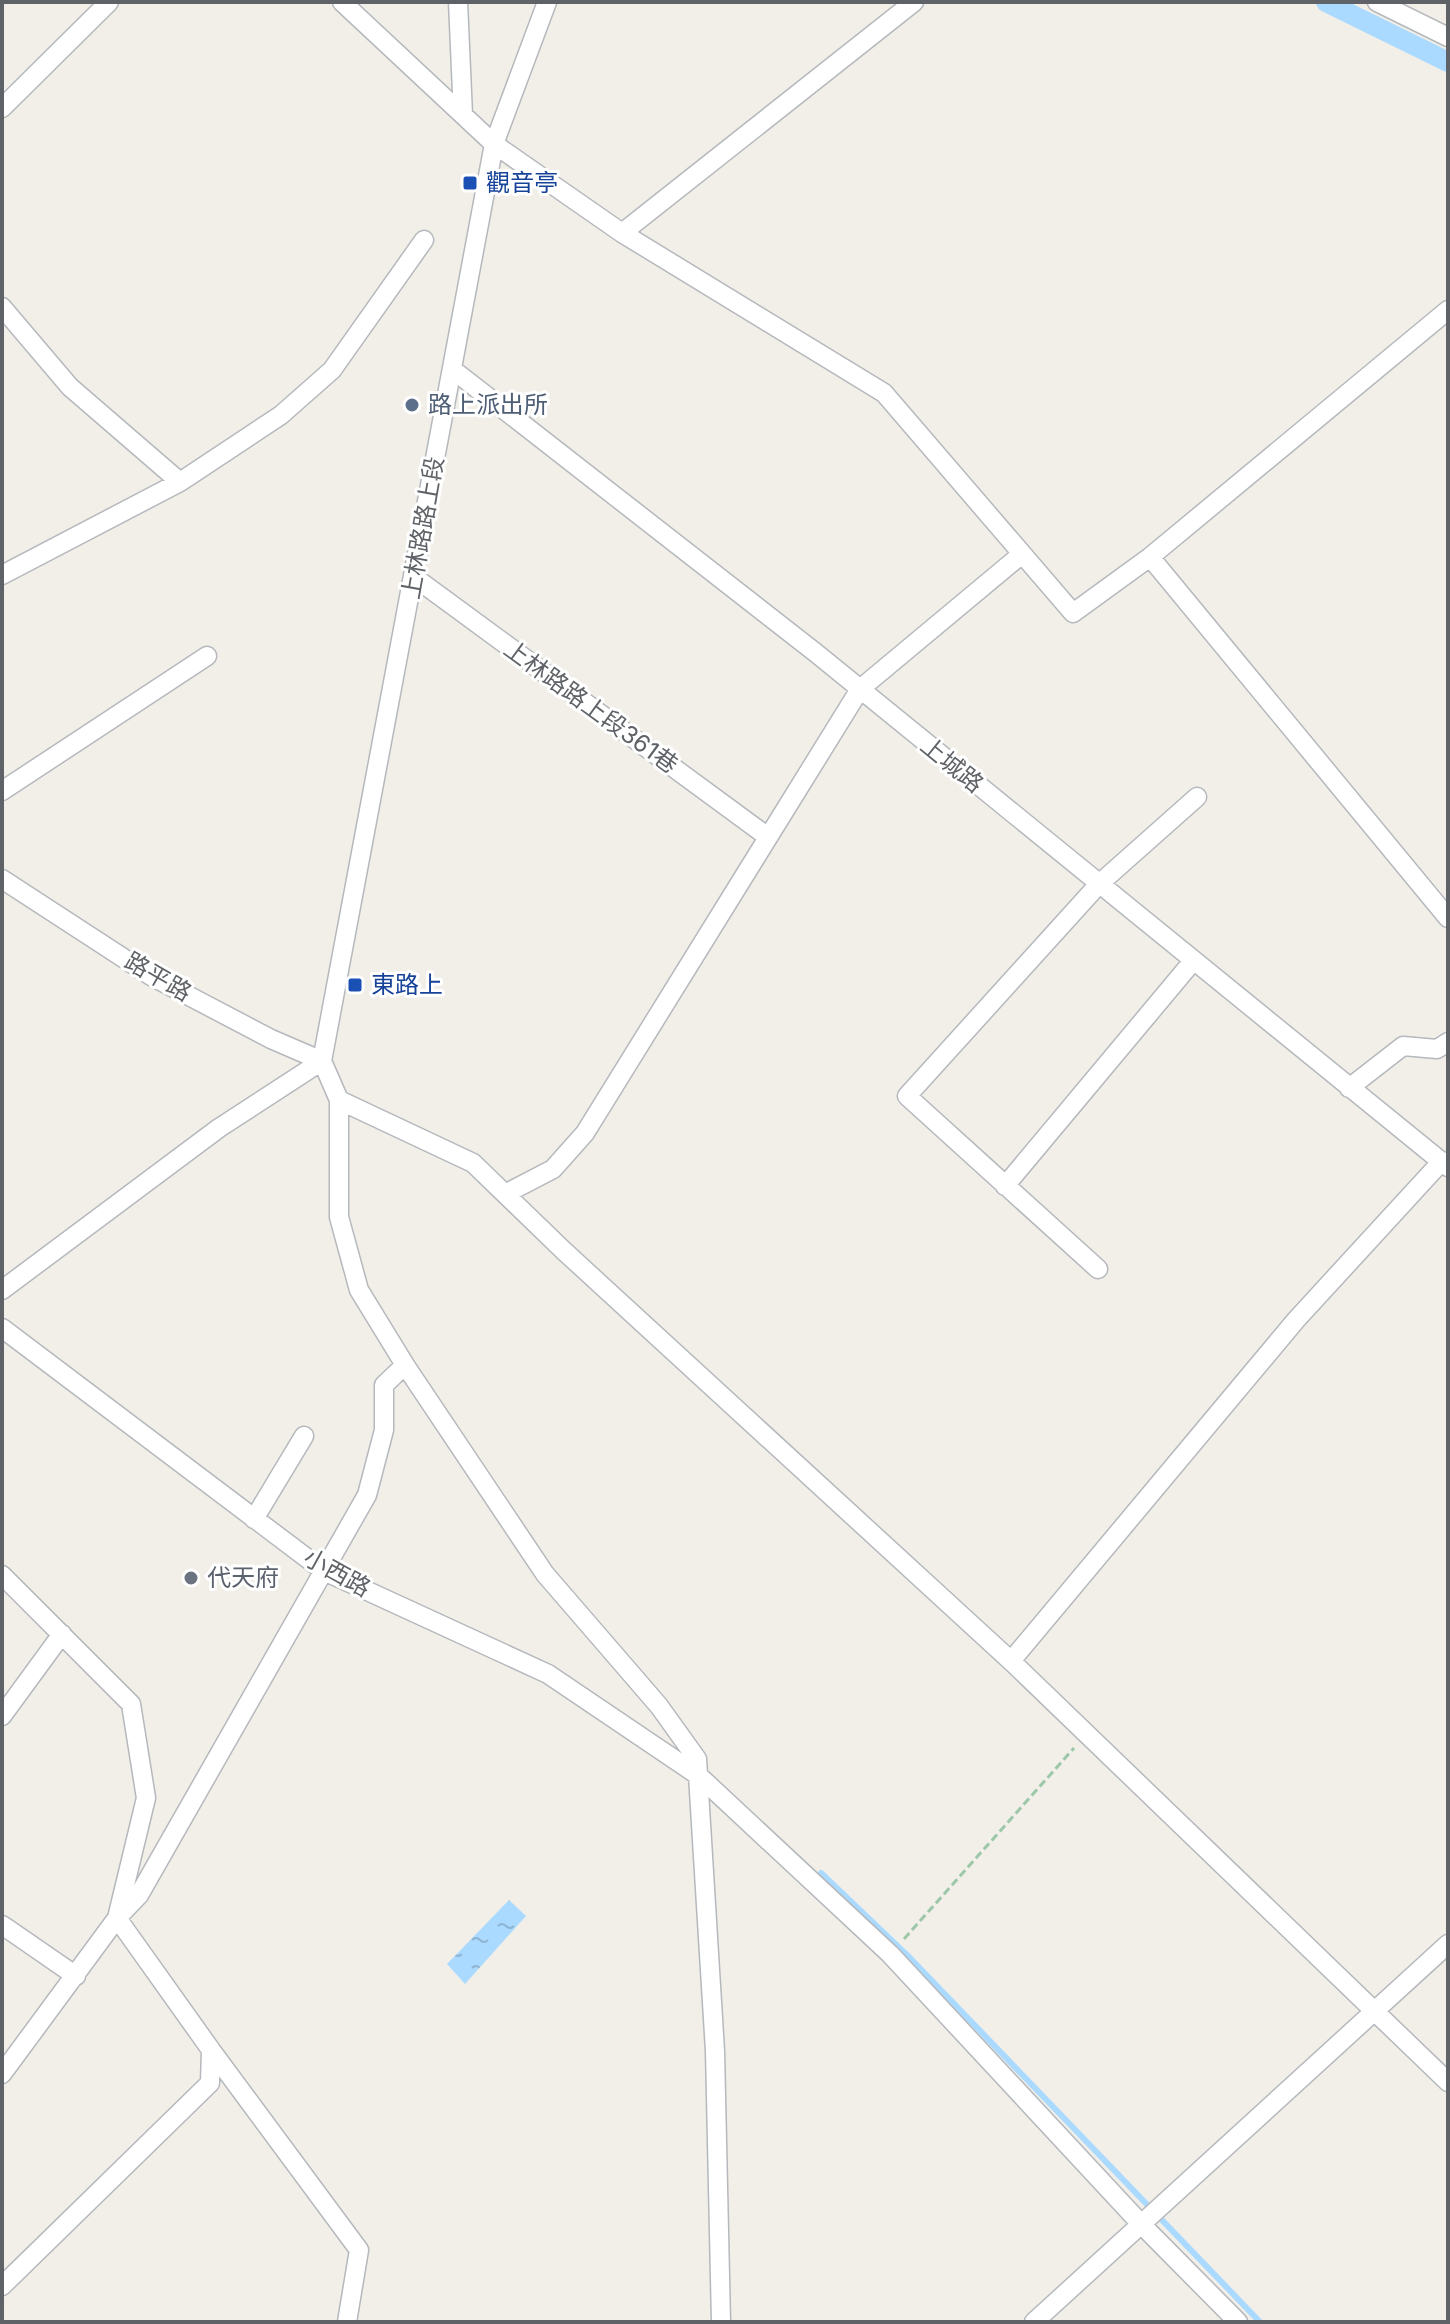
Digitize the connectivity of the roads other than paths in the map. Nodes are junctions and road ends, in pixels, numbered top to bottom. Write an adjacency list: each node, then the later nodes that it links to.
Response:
1 (109, 2): 8 (street)
2 (342, 2): 9 (street)
3 (458, 2): 9 (street)
4 (547, 2): 10 (street, 上林路路上段)
5 (914, 2): 11 (street)
6 (1377, 2): 7 (street)
7 (1448, 37)
8 (2, 108)
9 (463, 115): 10 (street)
10 (494, 144): 11 (street); 15 (street, 上林路路上段)
11 (622, 233): 17 (street)
12 (424, 240): 16 (street)
13 (2, 307): 16 (street)
14 (1448, 310): 18 (street)
15 (452, 369): 20 (street, 上林路路上段); 22 (street, 上城路)
16 (180, 482): 19 (street)
17 (1022, 554): 18 (street); 22 (street)
18 (1150, 557): 28 (street)
19 (2, 575)
20 (414, 577): 25 (street, 上林路路上段361巷); 31 (street, 上林路路上段)
21 (207, 656): 23 (street)
22 (860, 689): 25 (street); 27 (street, 上城路)
23 (2, 791)
24 (1197, 797): 27 (street)
25 (768, 837): 36 (street)
26 (2, 879): 31 (street, 路平路)
27 (1099, 884): 29 (street, 上城路); 35 (street)
28 (1448, 918)
29 (1193, 961): 32 (street, 上城路); 35 (street)
30 (1448, 1042): 32 (street)
31 (322, 1061): 33 (street); 38 (street)
32 (1349, 1088): 34 (street, 上城路)
33 (339, 1100): 36 (street); 40 (street)
34 (1445, 1164): 46 (street)
35 (1005, 1186): 37 (street)
36 (505, 1194): 46 (street)
37 (1098, 1269)
38 (2, 1290)
39 (2, 1328): 42 (street, 小西路)
40 (405, 1365): 43 (street); 48 (street)
41 (304, 1436): 42 (street)
42 (254, 1519): 43 (street, 小西路)
43 (324, 1571): 48 (street, 小西路); 49 (street)
44 (2, 1575): 45 (street)
45 (62, 1634): 47 (street); 49 (street)
46 (1011, 1661): 53 (street)
47 (2, 1716)
48 (699, 1776): 57 (street); 60 (street)
49 (117, 1918): 52 (street); 54 (street)
50 (2, 1925): 52 (street)
51 (1448, 1944): 53 (street)
52 (76, 1976): 55 (street)
53 (1375, 2012): 56 (street); 57 (street)
54 (211, 2050): 58 (street); 59 (street)
55 (4, 2068)
56 (1448, 2082)
57 (1142, 2225): 61 (street); 62 (street)
58 (2, 2286)
59 (347, 2322)
60 (721, 2322)
61 (1034, 2322)
62 (1238, 2322)

